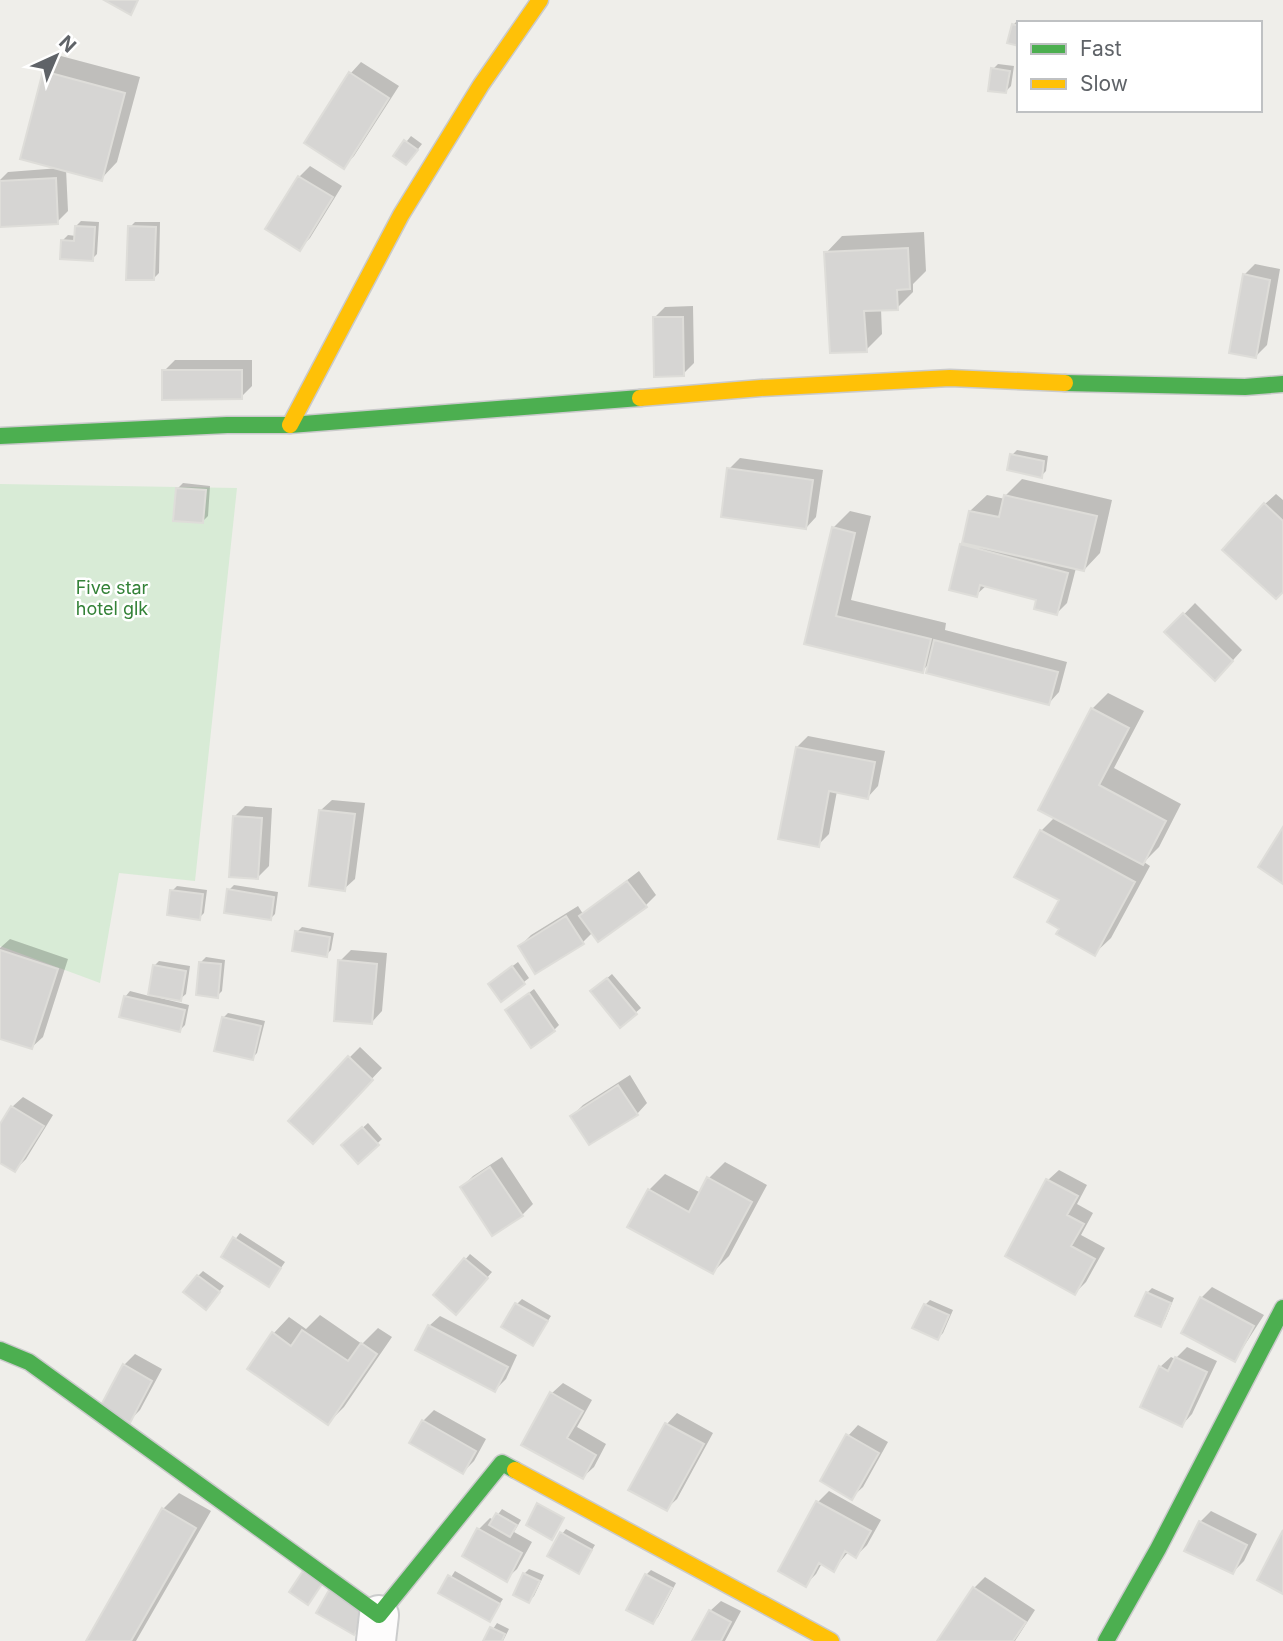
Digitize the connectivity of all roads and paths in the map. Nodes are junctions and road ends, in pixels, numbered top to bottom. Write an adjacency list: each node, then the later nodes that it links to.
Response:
1 (540, 0): 3 (street)
2 (1283, 384): 3 (street)
3 (290, 425): 4 (street)
4 (0, 436)
5 (1283, 1308): 9 (street)
6 (0, 1350): 7 (street)
7 (378, 1628): 8 (street)
8 (831, 1641)
9 (1106, 1641)

